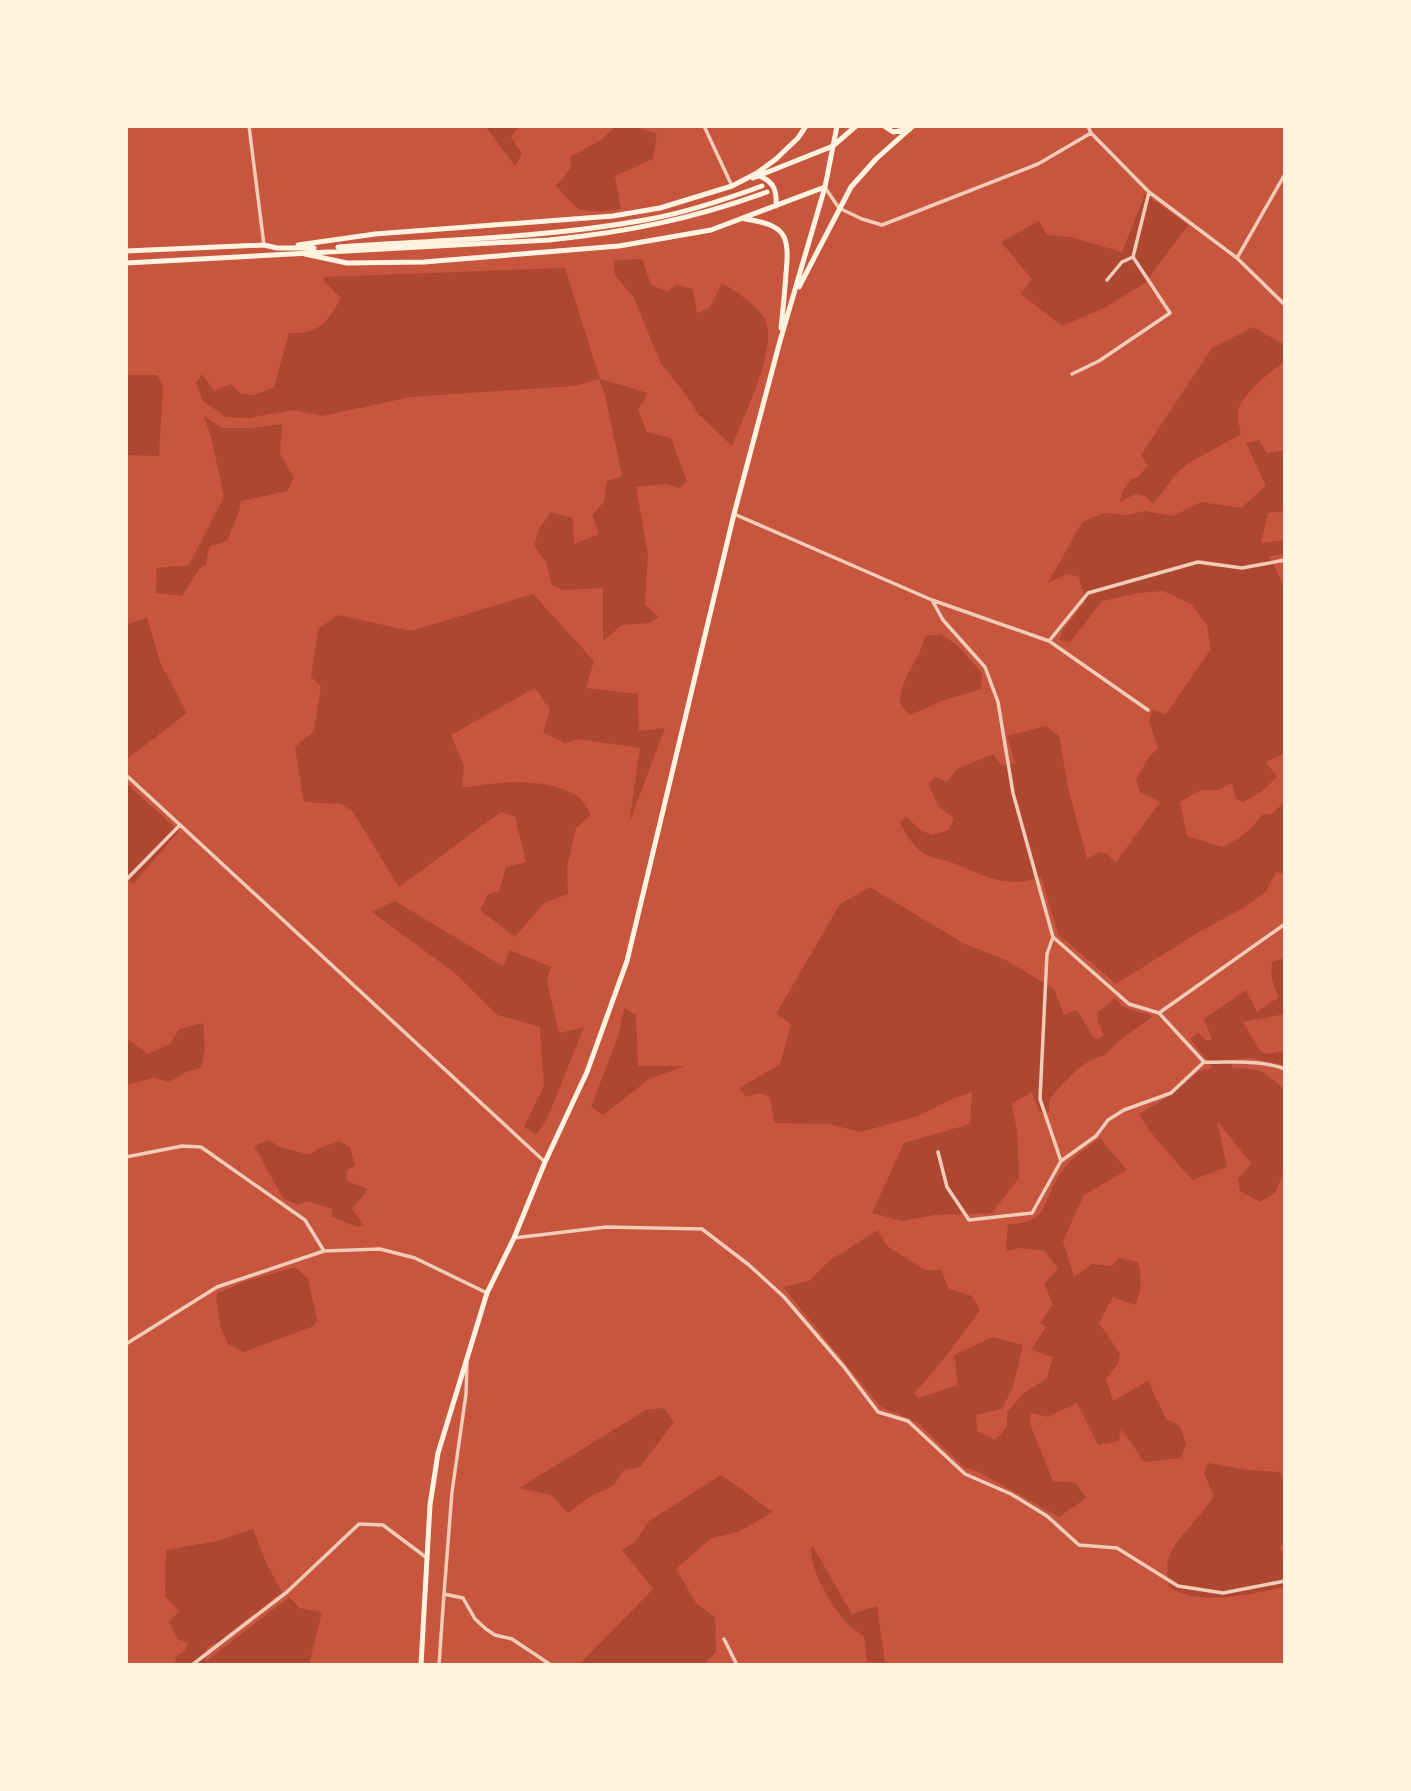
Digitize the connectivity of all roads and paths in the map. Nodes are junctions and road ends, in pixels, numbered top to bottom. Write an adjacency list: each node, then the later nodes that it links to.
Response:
1 (249, 126): 21 (street)
2 (704, 126): 13 (street)
3 (806, 126): 13 (main road)
4 (837, 126): 10 (main road)
5 (856, 126): 10 (main road)
6 (884, 126): 8 (main road)
7 (1088, 126): 9 (street)
8 (912, 128): 19 (main road)
9 (1091, 133): 17 (street); 19 (street)
10 (833, 146): 12 (main road); 15 (main road)
11 (1285, 174): 26 (street)
12 (759, 176): 13 (main road); 18 (main road)
13 (732, 186): 22 (main road)
14 (762, 186): 22 (main road)
15 (825, 187): 18 (main road); 19 (street); 29 (main road)
16 (767, 192): 24 (main road)
17 (1149, 192): 25 (street); 26 (street)
18 (776, 206): 20 (main road)
19 (839, 208): 29 (main road)
20 (742, 218): 24 (main road); 31 (main road)
21 (264, 245): 22 (main road); 23 (main road)
22 (277, 248)
23 (126, 251)
24 (298, 252): 27 (main road)
25 (1133, 257): 28 (street); 32 (street)
26 (1237, 258): 30 (street)
27 (126, 263)
28 (1107, 280)
29 (793, 299): 31 (main road)
30 (1285, 305)
31 (780, 341): 33 (main road)
32 (1072, 374)
33 (734, 514): 35 (street); 49 (main road)
34 (1285, 560): 36 (street)
35 (932, 600): 36 (street); 42 (street)
36 (1049, 641): 37 (street)
37 (1148, 710)
38 (126, 775): 39 (street)
39 (180, 825): 40 (street); 49 (street)
40 (126, 880)
41 (1285, 924): 43 (street)
42 (1053, 937): 43 (street); 48 (street)
43 (1159, 1013): 44 (street)
44 (1204, 1062): 45 (street); 48 (street)
45 (1285, 1069)
46 (938, 1152): 48 (street)
47 (126, 1157): 51 (street)
48 (1061, 1161)
49 (545, 1162): 50 (main road)
50 (514, 1238): 52 (main road); 56 (street)
51 (324, 1251): 52 (street); 53 (street)
52 (487, 1293): 54 (main road)
53 (126, 1344)
54 (468, 1354): 55 (main road); 57 (street)
55 (427, 1558): 59 (street); 60 (main road)
56 (1285, 1581)
57 (444, 1594): 61 (street); 62 (street)
58 (724, 1639): 63 (street)
59 (192, 1665)
60 (421, 1665)
61 (439, 1665)
62 (551, 1665)
63 (737, 1665)

